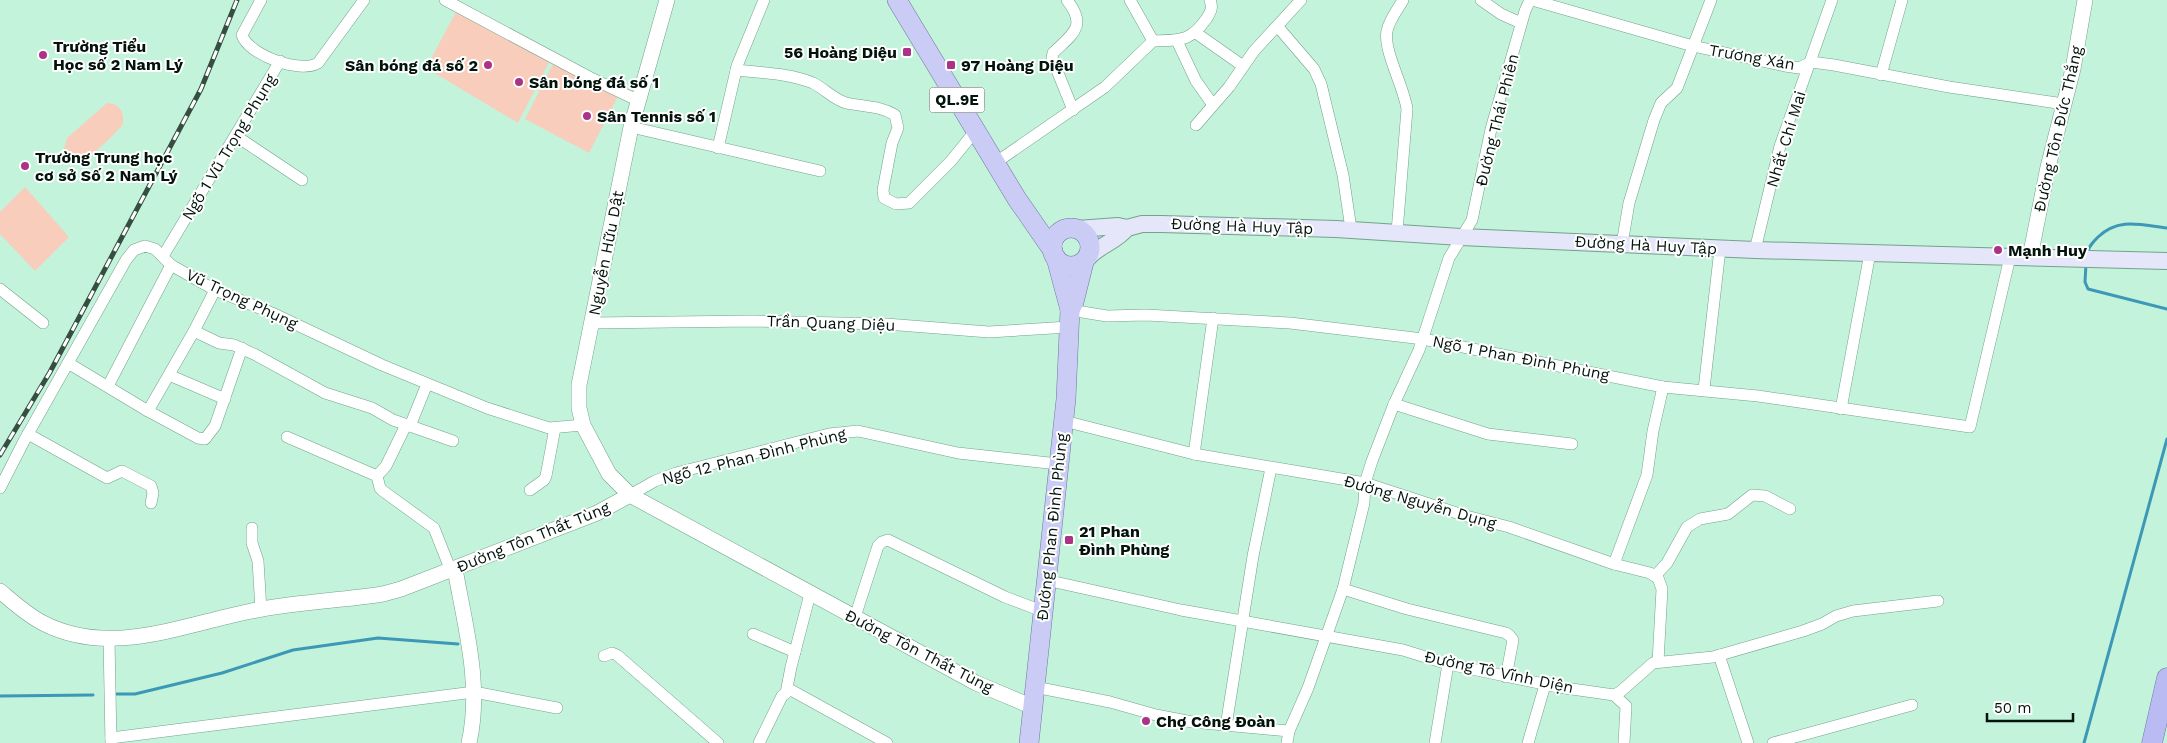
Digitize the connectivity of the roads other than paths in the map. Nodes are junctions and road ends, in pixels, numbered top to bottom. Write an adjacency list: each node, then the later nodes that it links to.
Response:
1 (261, 0): 24 (street)
2 (364, 0): 24 (street, Ngõ 1 Vũ Trọng Phụng)
3 (445, 0): 29 (street)
4 (667, 0): 29 (street, Nguyễn Hữu Dật)
5 (764, 0): 27 (street)
6 (897, 0): 35 (main road, QL.9E)
7 (1067, 0): 32 (street)
8 (1130, 0): 22 (street)
9 (1210, 0): 20 (street)
10 (1301, 0): 19 (street)
11 (1403, 0): 45 (street)
12 (1481, 0): 18 (street)
13 (1531, 0): 18 (street, Đường Thái Phiên); 23 (street, Trương Xán)
14 (1711, 0): 23 (street)
15 (1832, 0): 25 (street, Nhất Chí Mai)
16 (1902, 0): 28 (street)
17 (2087, 2): 30 (street, Đường Tôn Đức Thắng)
18 (1521, 23): 46 (street, Đường Thái Phiên)
19 (1278, 27): 26 (street); 44 (street)
20 (1196, 33): 21 (street); 26 (street)
21 (1177, 40): 22 (street); 31 (street)
22 (1153, 41): 32 (street)
23 (1693, 46): 25 (street, Trương Xán); 47 (street)
24 (280, 61): 36 (street, Ngõ 1 Vũ Trọng Phụng)
25 (1811, 62): 28 (street, Trương Xán); 49 (street, Nhất Chí Mai)
26 (1243, 66): 31 (street)
27 (736, 70): 35 (street); 37 (street)
28 (1882, 75): 30 (street, Trương Xán)
29 (637, 100): 34 (street, Nguyễn Hữu Dật)
30 (2064, 104): 54 (street, Đường Tôn Đức Thắng)
31 (1213, 105): 33 (street)
32 (1073, 110): 38 (street)
33 (1196, 125)
34 (631, 127): 37 (street); 62 (street, Nguyễn Hữu Dật)
35 (976, 130): 38 (main road, QL.9E)
36 (236, 136): 40 (street); 52 (street, Ngõ 1 Vũ Trọng Phụng)
37 (718, 148): 39 (street)
38 (995, 163): 41 (main road, QL.9E)
39 (820, 171)
40 (302, 180)
41 (1017, 199): 43 (main road, QL.9E); 51 (main road, QL.9E)
42 (1127, 228): 43 (main road, Đường Hà Huy Tập); 44 (main road, Đường Hà Huy Tập); 55 (main road, Đường Hà Huy Tập)
43 (1072, 229): 51 (main road); 55 (main road)
44 (1351, 229): 45 (main road, Đường Hà Huy Tập)
45 (1397, 232): 46 (main road, Đường Hà Huy Tập)
46 (1460, 238): 47 (main road, Đường Hà Huy Tập); 65 (street, Đường Thái Phiên)
47 (1622, 244): 48 (main road, Đường Hà Huy Tập)
48 (1720, 249): 49 (main road, Đường Hà Huy Tập); 72 (street)
49 (1755, 250): 50 (main road, Đường Hà Huy Tập)
50 (1870, 253): 53 (main road, Đường Hà Huy Tập); 75 (street)
51 (1054, 255): 55 (main road); 61 (main road, Đường Phan Đình Phùng / QL.9E)
52 (163, 256): 57 (street, Vũ Trọng Phụng); 67 (street, Vũ Trọng Phụng)
53 (2010, 257): 54 (main road, Đường Hà Huy Tập); 75 (street, Ngõ 1 Phan Đình Phùng)
54 (2030, 257): 56 (main road, Đường Hà Huy Tập)
55 (1086, 260): 61 (main road, Đường Phan Đình Phùng / QL.9E)
56 (2167, 261)
57 (171, 265): 59 (street, Vũ Trọng Phụng); 70 (street)
58 (0, 289): 63 (street)
59 (215, 290): 64 (street); 69 (street, Vũ Trọng Phụng)
60 (1213, 318): 61 (street, Ngõ 1 Phan Đình Phùng); 65 (street, Ngõ 1 Phan Đình Phùng); 85 (street)
61 (1069, 319): 62 (street, Trần Quang Diệu); 77 (main road, Đường Phan Đình Phùng / QL.9E)
62 (592, 323): 79 (street, Nguyễn Hữu Dật)
63 (43, 324)
64 (194, 332): 66 (street); 68 (street)
65 (1423, 339): 71 (street, Ngõ 1 Phan Đình Phùng); 74 (street, Đường Thái Phiên)
66 (242, 348): 73 (street); 78 (street)
67 (68, 363): 70 (street); 81 (street, Vũ Trọng Phụng)
68 (169, 375): 73 (street); 76 (street)
69 (427, 384): 78 (street); 80 (street, Vũ Trọng Phụng)
70 (108, 386): 76 (street)
71 (1663, 386): 72 (street, Ngõ 1 Phan Đình Phùng); 96 (street)
72 (1704, 389): 75 (street, Ngõ 1 Phan Đình Phùng)
73 (225, 399): 76 (street)
74 (1394, 404): 84 (street); 89 (street, Đường Thái Phiên)
75 (1841, 409)
76 (148, 411)
77 (1064, 421): 85 (street, Đường Nguyễn Dụng); 86 (main road, Đường Phan Đình Phùng / QL.9E)
78 (408, 425): 83 (street); 88 (street)
79 (583, 425): 80 (street, Vũ Trọng Phụng); 92 (street, Nguyễn Hữu Dật)
80 (555, 428): 91 (street)
81 (28, 434): 90 (street, Vũ Trọng Phụng); 93 (street)
82 (287, 437): 88 (street)
83 (453, 441)
84 (1572, 444)
85 (1194, 454): 87 (street, Đường Nguyễn Dụng)
86 (1058, 464): 92 (street, Ngõ 12 Phan Đình Phùng); 99 (main road, Đường Phan Đình Phùng / QL.9E)
87 (1272, 468): 89 (street, Đường Nguyễn Dụng); 107 (street)
88 (377, 476): 97 (street)
89 (1365, 483): 96 (street, Đường Nguyễn Dụng); 100 (street, Đường Thái Phiên)
90 (0, 488)
91 (530, 490)
92 (630, 495): 97 (street, Đường Tôn Thất Tùng); 102 (street, Đường Tôn Thất Tùng)
93 (151, 503)
94 (1790, 509): 98 (street)
95 (252, 528): 104 (street)
96 (1614, 564): 98 (street, Đường Nguyễn Dụng)
97 (453, 570): 104 (street, Đường Tôn Thất Tùng); 120 (street)
98 (1655, 576): 114 (street)
99 (1046, 580): 105 (main road, Đường Phan Đình Phùng / QL.9E); 107 (street, Đường Tô Vĩnh Diện)
100 (1343, 589): 109 (street, Đường Thái Phiên); 116 (street)
101 (0, 591): 110 (street, Đường Tôn Thất Tùng)
102 (810, 594): 106 (street, Đường Tôn Thất Tùng); 111 (street)
103 (1938, 601): 112 (street)
104 (261, 610): 110 (street, Đường Tôn Thất Tùng)
105 (1042, 611): 106 (street); 119 (main road, Đường Phan Đình Phùng / QL.9E)
106 (855, 617): 124 (street, Đường Tôn Thất Tùng)
107 (1242, 622): 109 (street, Đường Tô Vĩnh Diện); 126 (street)
108 (752, 634): 111 (street)
109 (1327, 637): 115 (street, Đường Tô Vĩnh Diện); 127 (street, Đường Thái Phiên)
110 (109, 639): 128 (street)
111 (795, 652): 121 (street)
112 (1719, 655): 114 (street); 139 (street)
113 (604, 656): 131 (street)
114 (1658, 662): 122 (street)
115 (1448, 664): 116 (street, Đường Tô Vĩnh Diện); 136 (street)
116 (1506, 677): 118 (street, Đường Tô Vĩnh Diện)
117 (2167, 678): 141 (highway)
118 (1545, 685): 122 (street, Đường Tô Vĩnh Diện); 137 (street)
119 (1035, 687): 124 (main road, Đường Phan Đình Phùng / QL.9E); 126 (street)
120 (474, 692): 125 (street); 128 (street); 130 (street)
121 (786, 693): 129 (street); 132 (street)
122 (1614, 695): 138 (street)
123 (1912, 706): 140 (street)
124 (1033, 707): 134 (main road, Đường Phan Đình Phùng / QL.9E)
125 (557, 708)
126 (1226, 726): 127 (street)
127 (1289, 731): 135 (street, Đường Thái Phiên)
128 (111, 740)
129 (874, 740): 133 (street)
130 (469, 743)
131 (718, 743)
132 (759, 743)
133 (887, 743)
134 (1029, 743)
135 (1287, 743)
136 (1435, 743)
137 (1528, 743)
138 (1624, 743)
139 (1748, 743)
140 (1773, 743)
141 (2152, 743)

